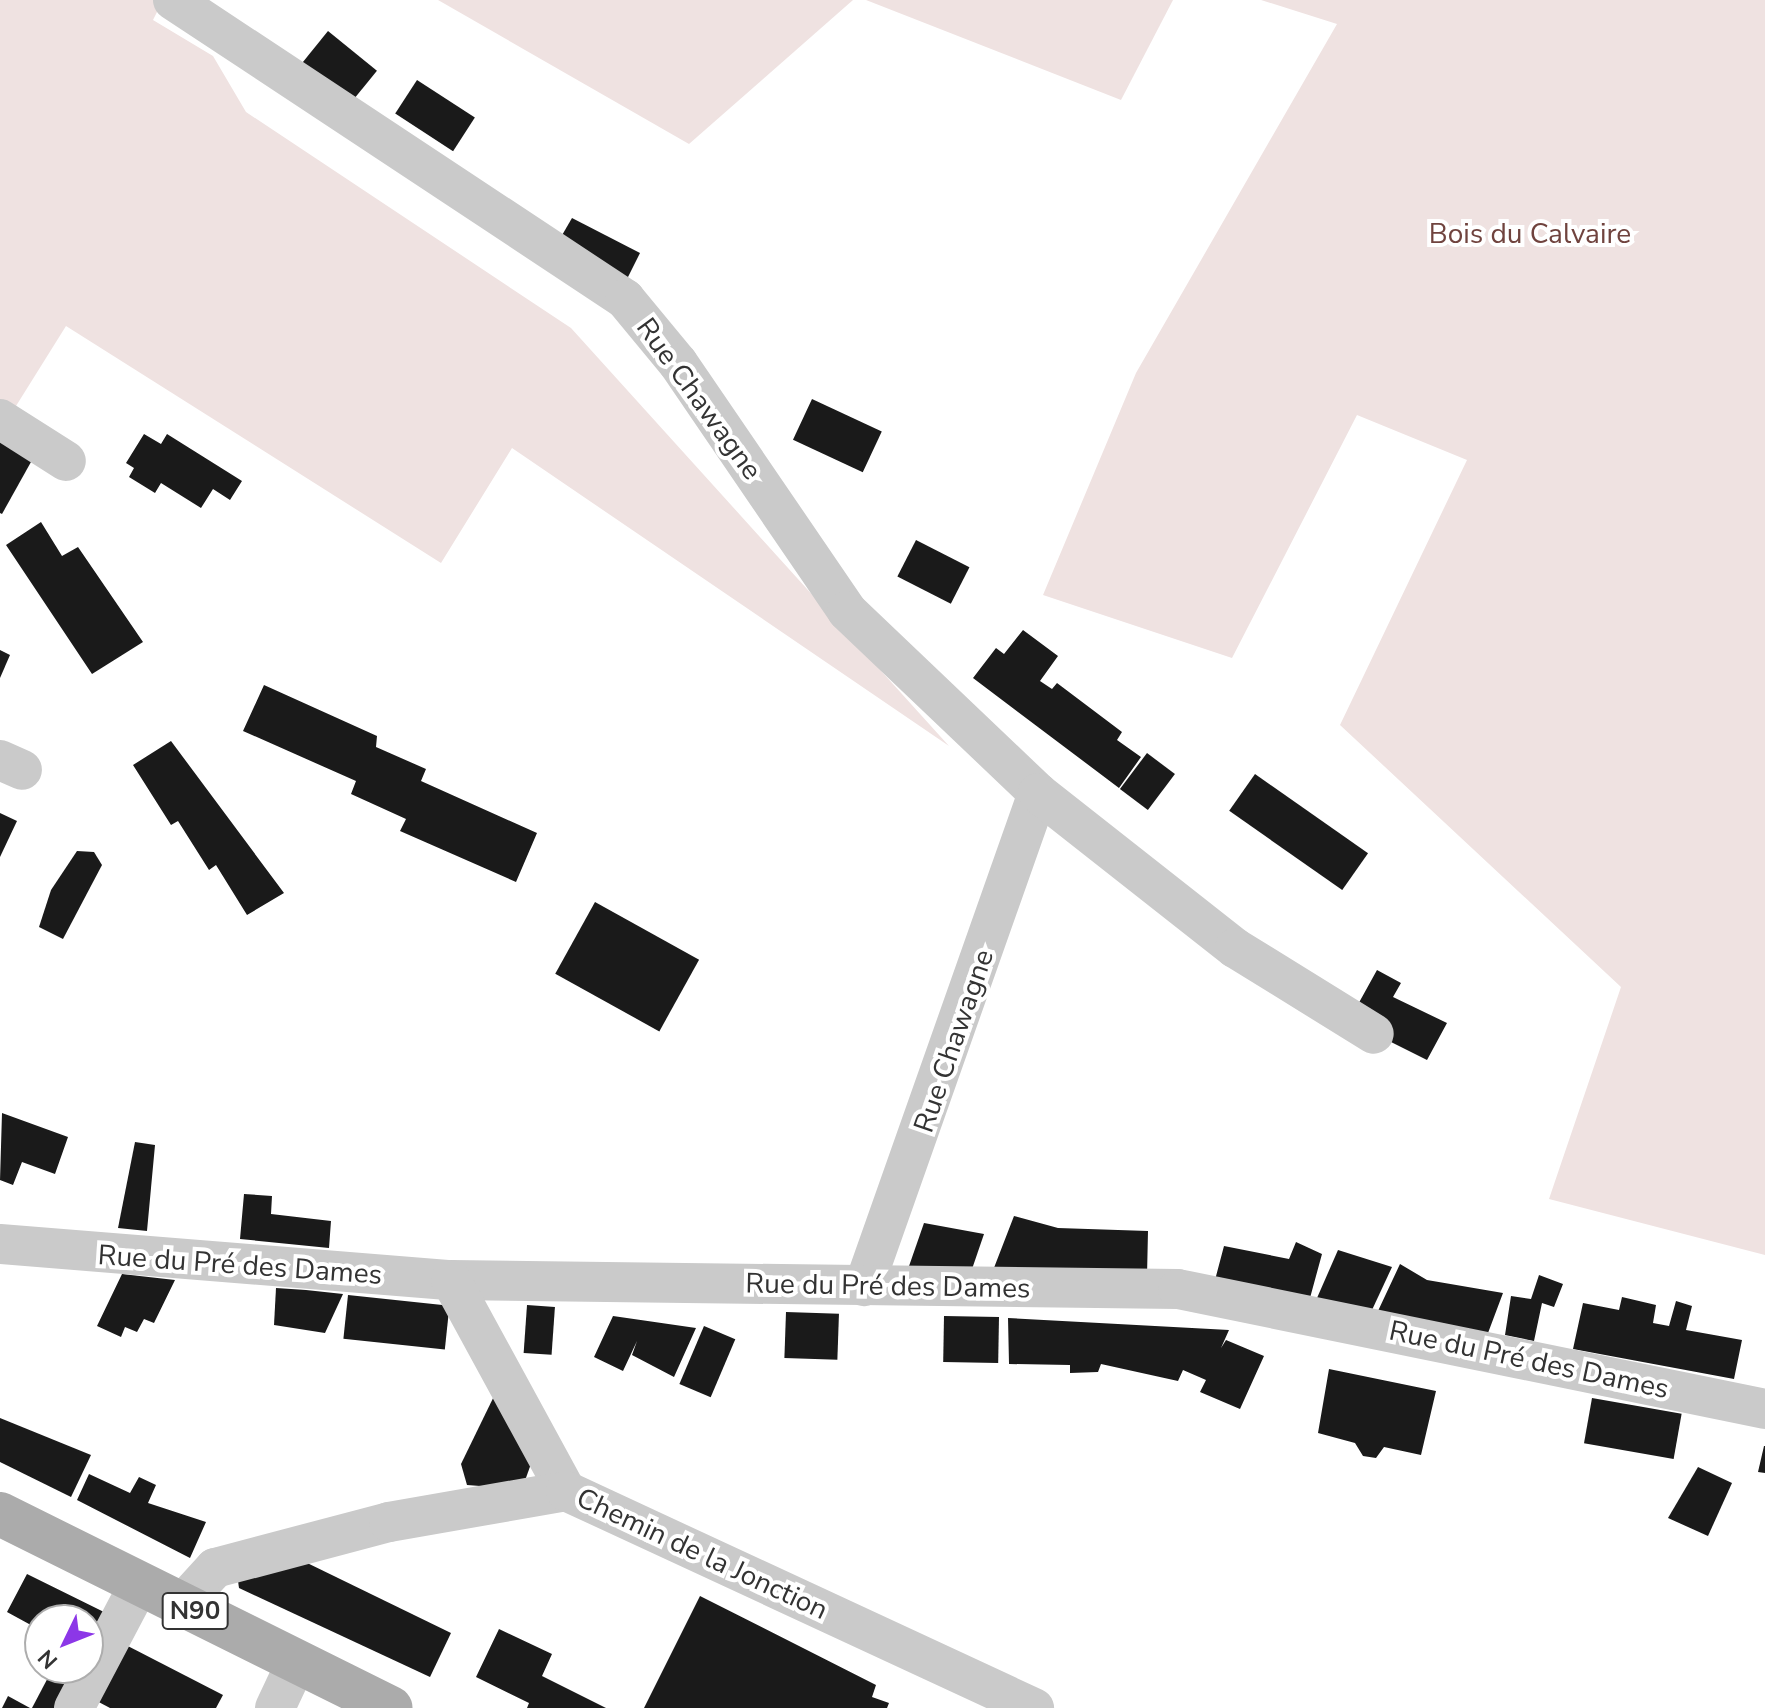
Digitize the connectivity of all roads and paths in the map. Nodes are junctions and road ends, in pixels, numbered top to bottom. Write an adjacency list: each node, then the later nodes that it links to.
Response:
1 (173, 0): 4 (street, Rue Chawagne)
2 (0, 419): 3 (street)
3 (66, 461)
4 (1038, 793): 5 (street, Rue Chawagne); 8 (street, Rue Chawagne)
5 (1374, 1034)
6 (0, 1244): 7 (street, Rue du Pré des Dames)
7 (451, 1280): 8 (street, Rue du Pré des Dames); 10 (street)
8 (864, 1286): 9 (street, Rue du Pré des Dames)
9 (1765, 1409)
10 (566, 1491): 13 (street, Chemin de la Jonction); 18 (street, Chemin de la Jonction)
11 (0, 1514): 12 (main road, N90)
12 (140, 1583): 13 (main road, N90); 15 (street)
13 (182, 1604): 14 (main road, N90)
14 (297, 1661): 16 (street); 17 (main road, N90)
15 (74, 1708)
16 (275, 1708)
17 (390, 1708)
18 (1034, 1708)

